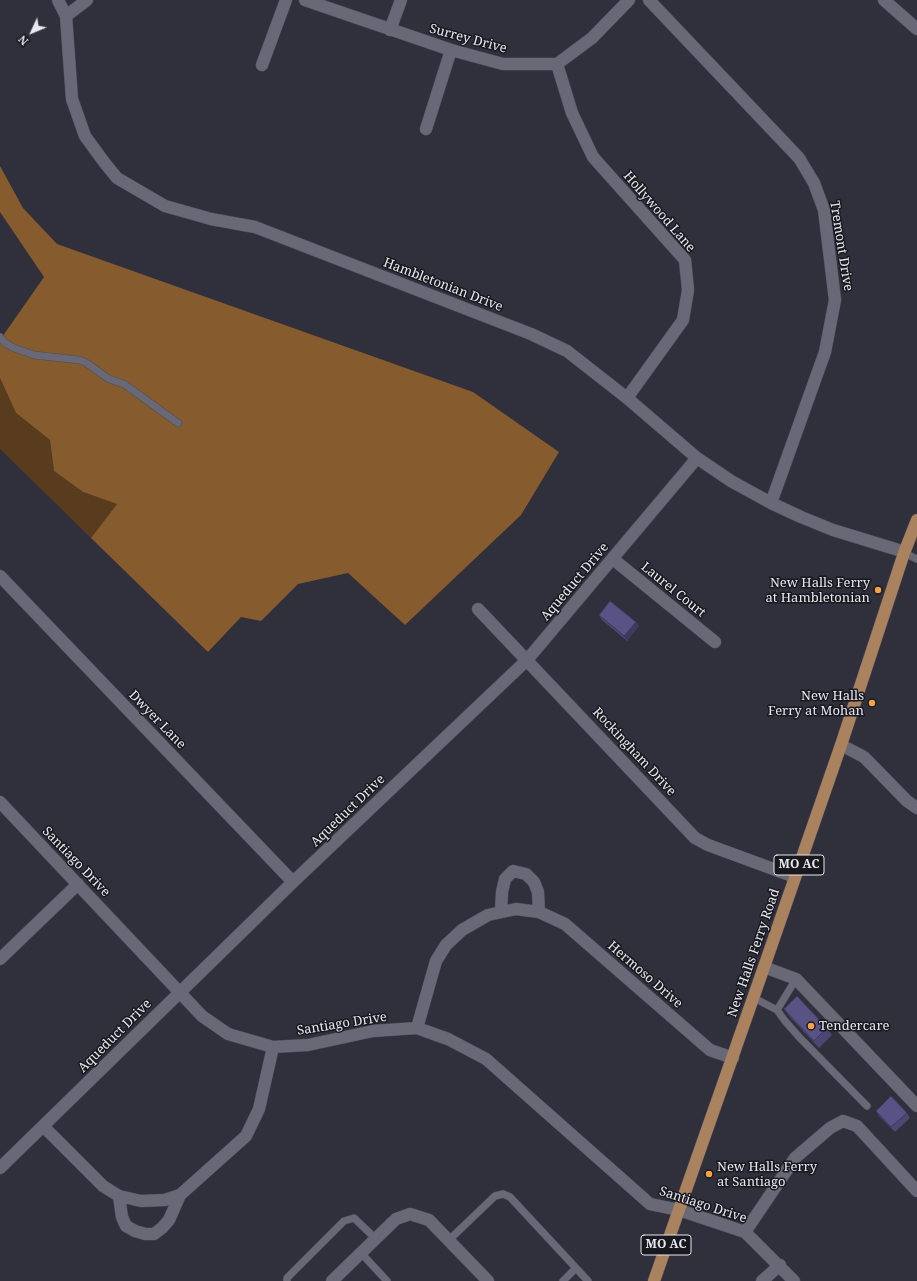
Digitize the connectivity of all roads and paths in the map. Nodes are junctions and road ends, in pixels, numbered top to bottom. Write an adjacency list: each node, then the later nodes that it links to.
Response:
1 (58, 0): 9 (street, Hambletonian Drive)
2 (87, 0): 9 (street)
3 (286, 0): 14 (street)
4 (305, 0): 11 (street, Surrey Drive)
5 (402, 0): 11 (street)
6 (629, 0): 13 (street)
7 (650, 0): 20 (street, Tremont Drive)
8 (884, 0): 10 (street)
9 (66, 16): 17 (street, Hambletonian Drive)
10 (917, 29)
11 (390, 30): 12 (street, Surrey Drive)
12 (451, 50): 13 (street, Surrey Drive); 15 (street)
13 (557, 64): 17 (street, Hollywood Lane)
14 (262, 65)
15 (426, 129)
16 (0, 337): 18 (lane)
17 (627, 398): 19 (street, Hambletonian Drive)
18 (178, 423)
19 (697, 458): 20 (street, Hambletonian Drive); 23 (street, Aqueduct Drive)
20 (771, 503): 22 (street, Hambletonian Drive)
21 (917, 520): 22 (main road, New Halls Ferry Road / MO AC)
22 (905, 552): 24 (lane); 29 (main road, New Halls Ferry Road / MO AC)
23 (613, 559): 27 (street, Laurel Court); 28 (street, Aqueduct Drive)
24 (917, 559)
25 (0, 576): 33 (street, Dwyer Lane)
26 (478, 609): 28 (street, Rockingham Drive)
27 (714, 642)
28 (527, 660): 32 (street, Rockingham Drive); 33 (street, Aqueduct Drive)
29 (841, 745): 31 (street); 32 (main road, New Halls Ferry Road / MO AC)
30 (0, 802): 34 (street, Santiago Drive)
31 (917, 808)
32 (795, 877): 38 (main road, New Halls Ferry Road / MO AC)
33 (293, 882): 40 (street, Aqueduct Drive)
34 (78, 884): 37 (street); 40 (street, Santiago Drive)
35 (501, 912): 36 (street, Hermoso Drive); 36 (street); 43 (street, Hermoso Drive)
36 (539, 912): 45 (street, Hermoso Drive)
37 (0, 959)
38 (764, 967): 39 (street); 41 (main road, New Halls Ferry Road / MO AC)
39 (796, 979): 42 (lane); 47 (street)
40 (180, 992): 44 (street, Santiago Drive); 48 (street, Aqueduct Drive)
41 (754, 998): 42 (lane); 45 (main road, New Halls Ferry Road / MO AC)
42 (777, 1010): 46 (lane)
43 (417, 1028): 44 (street, Santiago Drive); 53 (street, Santiago Drive)
44 (273, 1048): 52 (street)
45 (733, 1058): 53 (main road, New Halls Ferry Road / MO AC)
46 (867, 1106)
47 (917, 1106)
48 (44, 1127): 49 (street, Aqueduct Drive); 51 (street)
49 (0, 1168)
50 (917, 1191): 54 (street)
51 (119, 1196): 52 (street); 52 (street)
52 (180, 1196)
53 (679, 1210): 54 (street, Santiago Drive); 66 (main road, New Halls Ferry Road / MO AC)
54 (745, 1232): 58 (street, Santiago Drive)
55 (376, 1239): 56 (street); 57 (street); 60 (lane)
56 (449, 1240): 59 (lane); 63 (street)
57 (361, 1253): 61 (street); 62 (lane)
58 (780, 1265): 67 (street); 68 (street, Santiago Drive)
59 (576, 1268): 64 (lane); 65 (lane)
60 (286, 1281)
61 (332, 1281)
62 (387, 1281)
63 (488, 1281)
64 (563, 1281)
65 (588, 1281)
66 (654, 1281)
67 (762, 1281)
68 (794, 1281)

